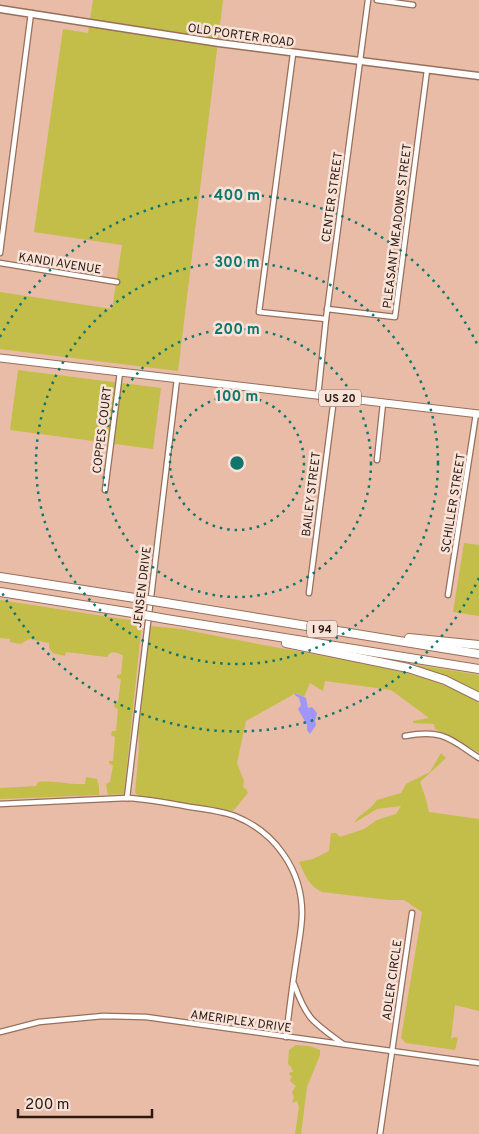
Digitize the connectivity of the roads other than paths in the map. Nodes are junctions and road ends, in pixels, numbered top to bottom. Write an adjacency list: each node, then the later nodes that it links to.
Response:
1 (368, 0): 7 (street, CENTER STREET)
2 (377, 0): 3 (street)
3 (413, 4)
4 (0, 8): 5 (street, OLD PORTER ROAD)
5 (31, 14): 6 (street, OLD PORTER ROAD); 10 (street)
6 (293, 54): 7 (street, OLD PORTER ROAD); 14 (street)
7 (360, 62): 8 (street, OLD PORTER ROAD); 13 (street, CENTER STREET)
8 (427, 70): 9 (street, OLD PORTER ROAD); 13 (street, PLEASANT MEADOWS STREET)
9 (479, 76)
10 (0, 253)
11 (0, 263): 12 (street, KANDI AVENUE)
12 (117, 282)
13 (328, 309): 14 (street, CENTER STREET)
14 (326, 319): 18 (street, CENTER STREET)
15 (0, 358): 16 (main road, US 20)
16 (120, 372): 17 (main road, US 20); 23 (street, COPPES COURT)
17 (177, 379): 18 (main road, US 20); 36 (street, JENSEN DRIVE)
18 (318, 396): 19 (main road, US 20)
19 (334, 398): 20 (main road, US 20); 26 (street, BAILEY STREET)
20 (383, 403): 21 (main road, US 20); 22 (street)
21 (478, 414): 27 (street, SCHILLER STREET)
22 (377, 460)
23 (105, 490)
24 (0, 577): 29 (highway, I 94, bridge)
25 (0, 592): 28 (highway, I 94, bridge)
26 (309, 594)
27 (448, 595)
28 (178, 620): 32 (highway, I 94); 33 (highway)
29 (340, 632): 30 (highway); 31 (highway, I 94)
30 (479, 645)
31 (479, 654)
32 (479, 669)
33 (479, 697)
34 (405, 736): 35 (street)
35 (479, 758)
36 (126, 798): 37 (street); 39 (street)
37 (0, 804)
38 (412, 913): 43 (street, ADLER CIRCLE)
39 (293, 982): 41 (street); 42 (street)
40 (0, 1032): 41 (street, AMERIPLEX DRIVE)
41 (286, 1037): 42 (street, AMERIPLEX DRIVE)
42 (344, 1045): 43 (street, AMERIPLEX DRIVE)
43 (392, 1051): 44 (street, AMERIPLEX DRIVE); 45 (street, ADLER CIRCLE)
44 (479, 1063)
45 (380, 1134)

